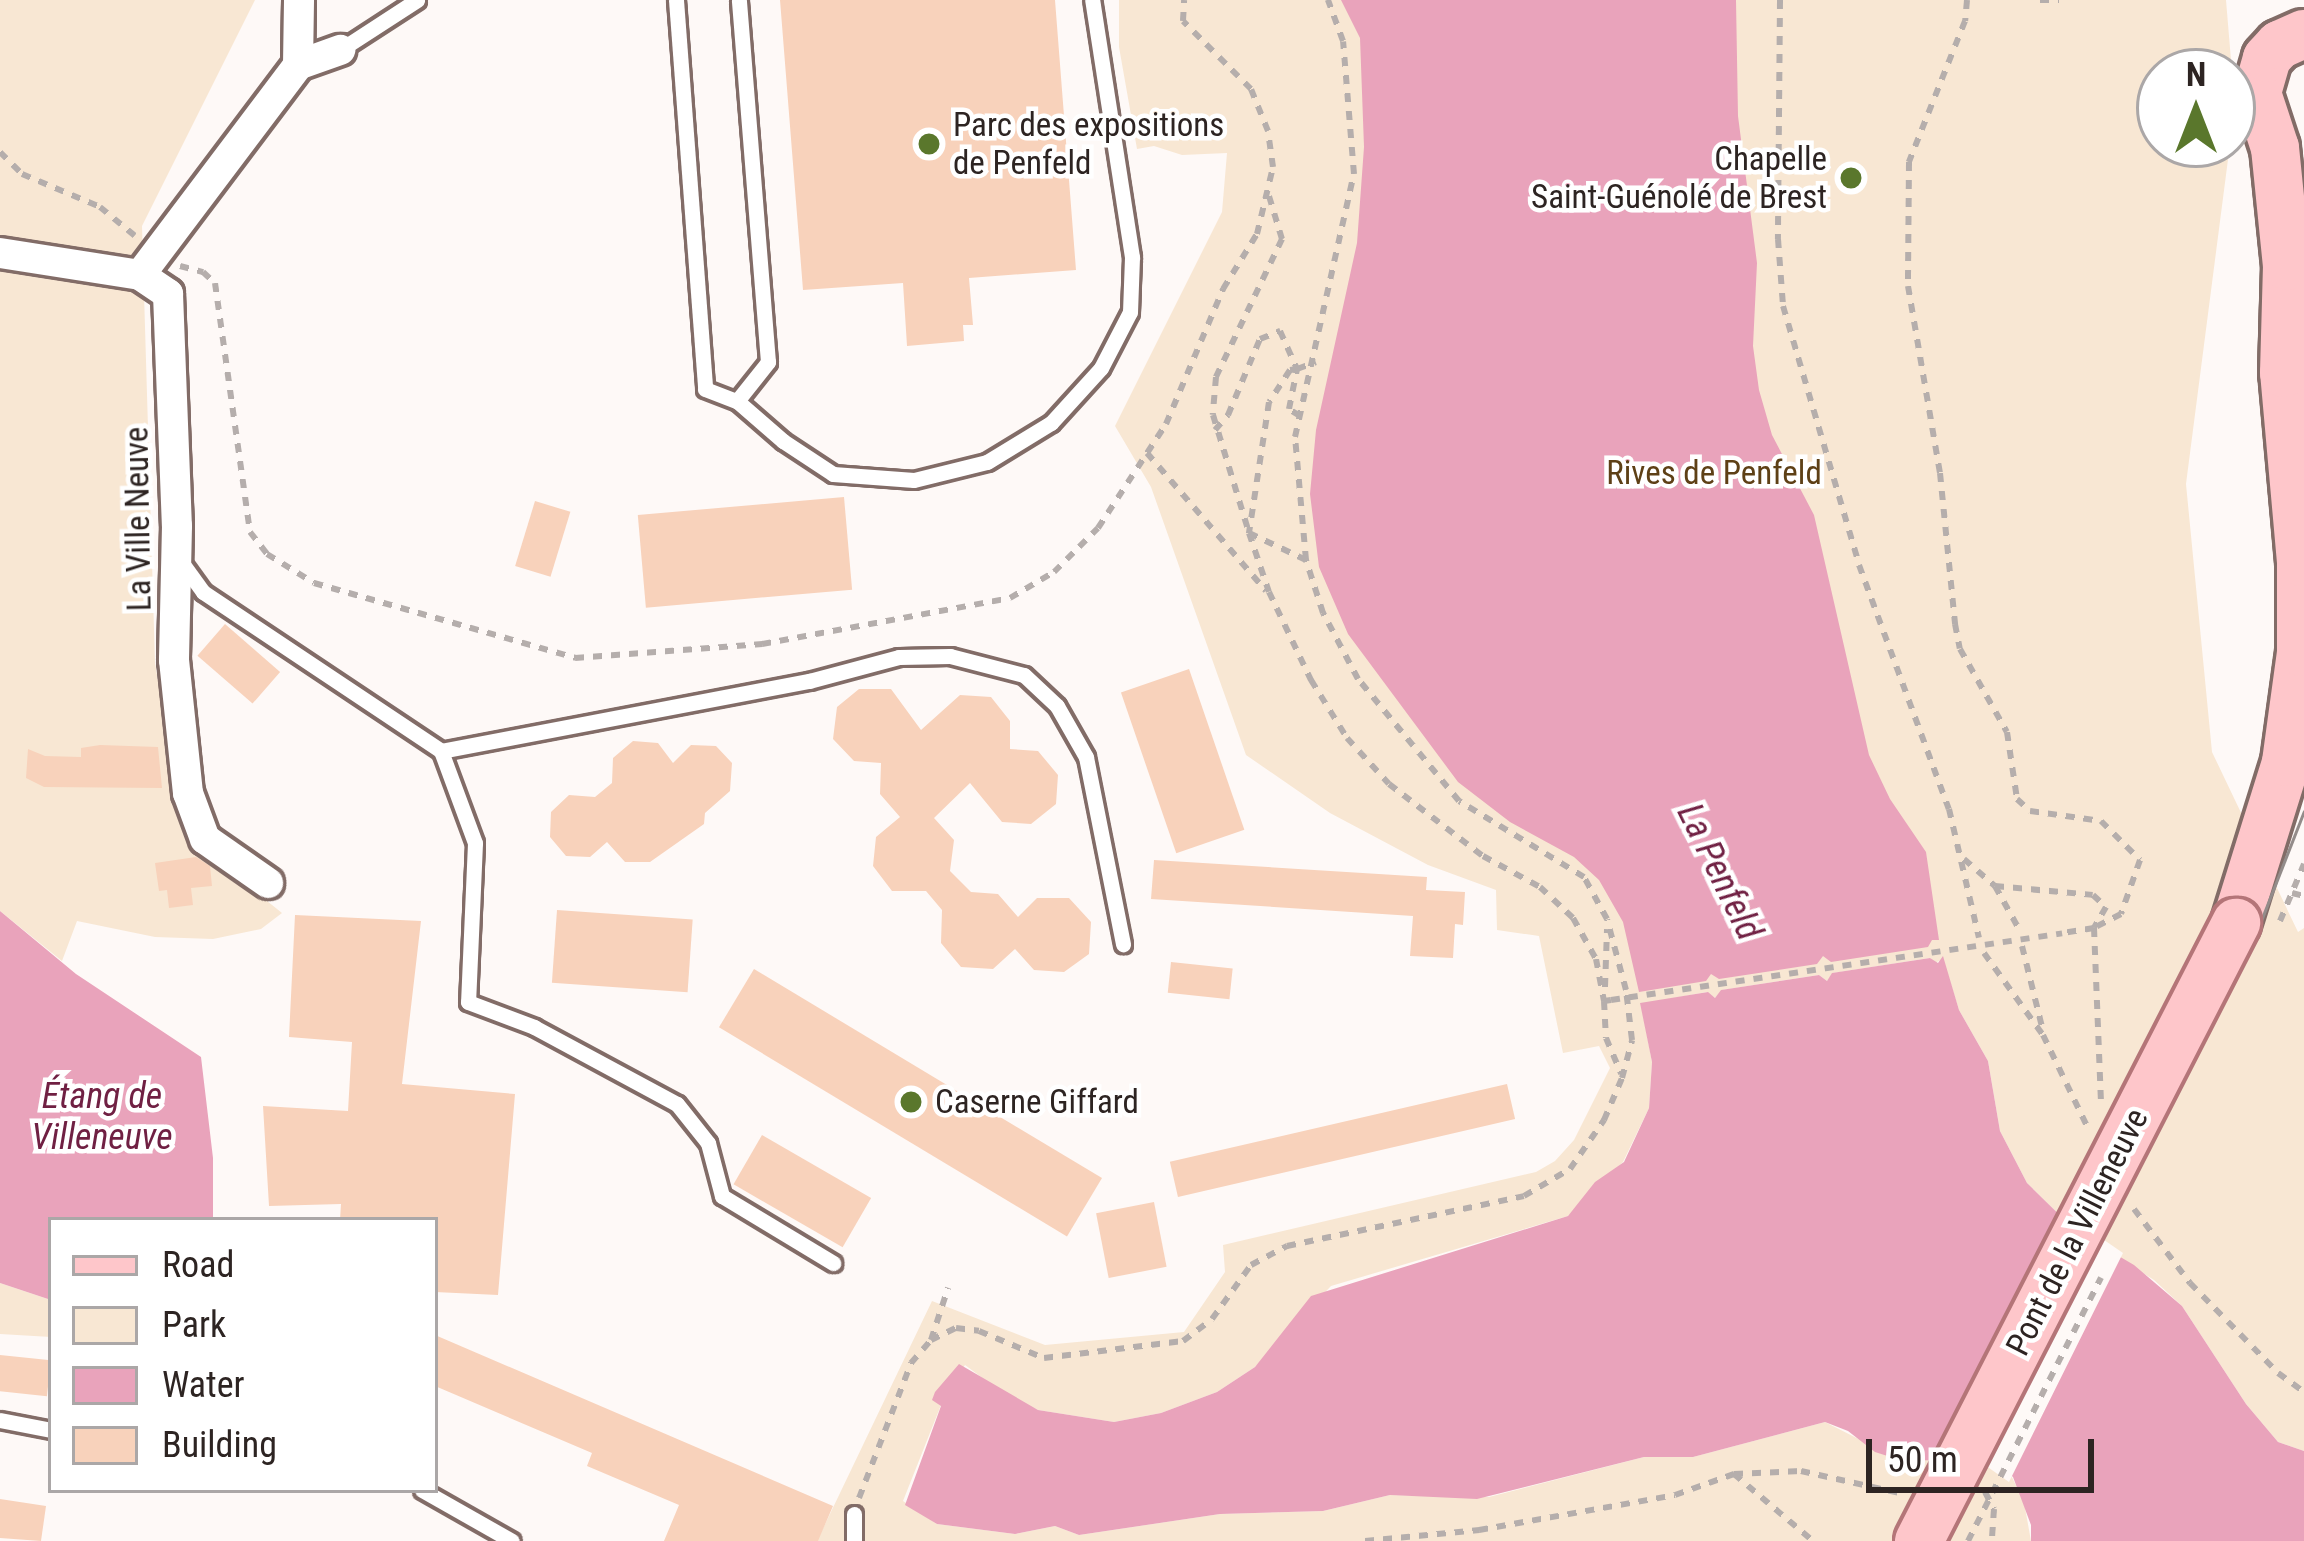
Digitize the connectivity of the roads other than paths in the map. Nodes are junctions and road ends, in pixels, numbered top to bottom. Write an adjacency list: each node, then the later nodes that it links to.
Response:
1 (299, 0): 8 (street)
2 (417, 0): 7 (lane)
3 (676, 0): 14 (lane)
4 (739, 0): 14 (lane)
5 (1092, 0): 14 (lane)
6 (2292, 26): 9 (main road)
7 (340, 50): 8 (street)
8 (298, 65): 12 (street)
9 (2287, 136): 13 (main road)
10 (2304, 189): 13 (main road)
11 (0, 253): 12 (street)
12 (148, 265): 15 (street, La Ville Neuve)
13 (2287, 266): 26 (main road, Pont de la Villeneuve, bridge)
14 (737, 401)
15 (177, 556): 16 (lane); 17 (street, La Ville Neuve)
16 (441, 751): 18 (lane); 19 (lane)
17 (268, 883)
18 (1123, 944)
19 (833, 1263)
20 (0, 1420): 21 (lane)
21 (48, 1429)
22 (427, 1493): 24 (lane)
23 (854, 1514): 25 (lane)
24 (512, 1541)
25 (854, 1541)
26 (1919, 1541)

